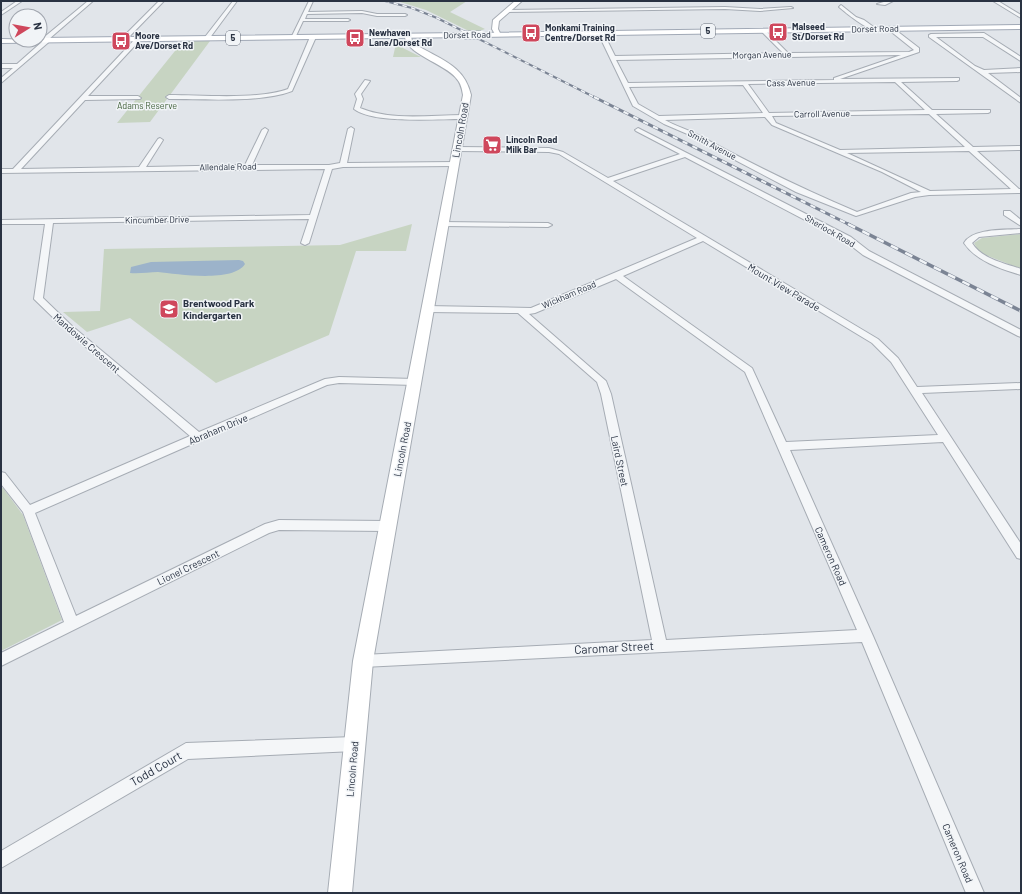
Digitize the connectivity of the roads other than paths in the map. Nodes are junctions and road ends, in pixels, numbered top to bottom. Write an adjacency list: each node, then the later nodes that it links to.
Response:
1 (20, 1): 16 (street)
2 (91, 1): 30 (street)
3 (162, 1): 34 (street)
4 (235, 1): 31 (street)
5 (311, 1): 15 (street)
6 (519, 1): 13 (main road)
7 (995, 1): 18 (street)
8 (891, 3): 9 (street)
9 (878, 4)
10 (356, 6): 14 (street)
11 (841, 6): 22 (street)
12 (791, 8): 13 (street)
13 (506, 11): 25 (main road)
14 (358, 12): 15 (street); 17 (street)
15 (306, 13): 19 (street)
16 (1, 14)
17 (405, 15)
18 (1021, 17)
19 (302, 20): 20 (street); 28 (street)
20 (348, 20)
21 (1021, 28): 23 (main road, Dorset Road / 5)
22 (873, 29): 23 (main road, Dorset Road / 5); 24 (main road, Dorset Road / 5)
23 (891, 29): 36 (street)
24 (764, 30): 26 (main road, Dorset Road / 5); 37 (street)
25 (499, 33): 26 (main road, Dorset Road / 5); 27 (main road, Dorset Road / 5, bridge)
26 (601, 33): 38 (street, Smith Avenue)
27 (408, 36): 29 (main road, Dorset Road / 5); 60 (main road, Lincoln Road)
28 (293, 37): 29 (main road, Dorset Road / 5); 31 (main road, Dorset Road / 5)
29 (313, 37): 53 (street)
30 (48, 38)
31 (207, 38): 32 (main road, Dorset Road / 5)
32 (138, 39): 34 (main road, Dorset Road / 5); 54 (street)
33 (48, 40): 34 (main road, Dorset Road / 5)
34 (124, 40)
35 (38, 48): 41 (street)
36 (911, 54): 37 (street, Morgan Avenue); 48 (street)
37 (787, 55): 38 (street, Morgan Avenue)
38 (613, 58): 50 (street, Smith Avenue)
39 (1021, 59): 43 (street)
40 (1, 66): 41 (street)
41 (19, 66): 45 (street)
42 (1021, 70): 43 (street)
43 (983, 72): 51 (street)
44 (957, 79): 47 (street, Cass Avenue)
45 (1, 81)
46 (367, 81): 60 (street)
47 (897, 81): 48 (street, Cass Avenue); 57 (street)
48 (837, 82): 49 (street, Cass Avenue)
49 (745, 84): 50 (street, Cass Avenue); 59 (street)
50 (625, 85): 61 (street, Smith Avenue)
51 (1010, 92): 52 (street); 56 (street)
52 (1021, 92)
53 (169, 97)
54 (84, 98): 55 (street); 77 (street)
55 (138, 98)
56 (1021, 100)
57 (930, 111): 58 (street, Carroll Avenue); 59 (street, Carroll Avenue); 68 (street)
58 (988, 111)
59 (766, 115): 61 (street, Carroll Avenue); 69 (street)
60 (462, 117): 67 (main road, Lincoln Road)
61 (657, 118): 80 (street, Smith Avenue)
62 (351, 129): 72 (street)
63 (265, 130): 73 (street)
64 (638, 130): 70 (street, Sherlock Road)
65 (160, 140): 75 (street)
66 (1021, 148): 68 (street)
67 (457, 149): 71 (main road, Lincoln Road); 78 (street, Mount View Parade)
68 (971, 149): 69 (street); 79 (street)
69 (838, 151): 80 (street)
70 (685, 154): 78 (street); 95 (street, Sherlock Road)
71 (454, 164): 72 (street, Allendale Road); 85 (main road, Lincoln Road)
72 (343, 165): 74 (street, Allendale Road)
73 (248, 167): 74 (street, Allendale Road); 75 (street, Allendale Road)
74 (329, 167): 82 (street)
75 (141, 169): 77 (street, Allendale Road)
76 (1, 171): 77 (street, Allendale Road)
77 (15, 171)
78 (606, 181): 89 (street, Mount View Parade)
79 (1019, 191): 80 (street)
80 (929, 193)
81 (1007, 213): 86 (street)
82 (313, 217): 84 (street, Kincumber Drive); 90 (street)
83 (1, 222): 84 (street, Kincumber Drive)
84 (49, 222): 99 (street, Mandowie Crescent)
85 (444, 224): 87 (street); 93 (main road, Lincoln Road)
86 (1021, 224)
87 (548, 225)
88 (1021, 231): 91 (street)
89 (704, 238): 92 (street, Wickham Road); 98 (street, Mount View Parade)
90 (305, 243)
91 (1021, 272)
92 (616, 275): 94 (street, Wickham Road); 101 (street, Cameron Road)
93 (427, 309): 94 (street, Wickham Road); 96 (main road, Lincoln Road)
94 (520, 311): 108 (street, Laird Street)
95 (1021, 334)
96 (415, 382): 99 (street, Abraham Drive); 104 (main road, Lincoln Road)
97 (1021, 386): 98 (street)
98 (914, 390): 100 (street, Mount View Parade)
99 (198, 437): 103 (street, Abraham Drive)
100 (946, 438): 101 (street); 105 (street, Mount View Parade)
101 (783, 446): 107 (street, Cameron Road)
102 (3, 480): 103 (street)
103 (28, 511): 106 (street)
104 (387, 526): 106 (street, Lionel Crescent); 110 (main road, Lincoln Road)
105 (1021, 554)
106 (72, 624): 109 (street, Lionel Crescent)
107 (866, 636): 108 (street, Caromar Street); 114 (street, Cameron Road)
108 (660, 646): 110 (street, Caromar Street)
109 (1, 660)
110 (363, 661): 111 (main road, Lincoln Road)
111 (354, 744): 112 (street, Todd Court); 113 (main road, Lincoln Road)
112 (1, 860)
113 (340, 893)
114 (975, 893)

